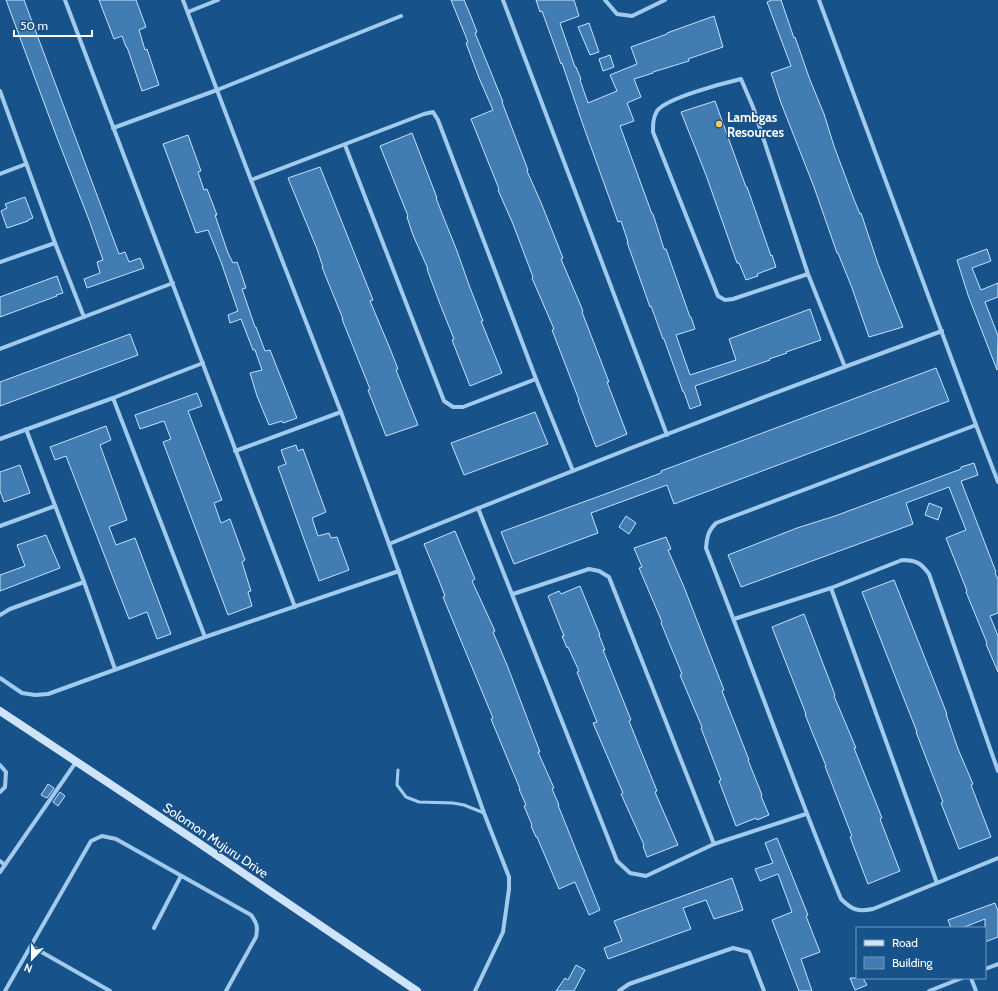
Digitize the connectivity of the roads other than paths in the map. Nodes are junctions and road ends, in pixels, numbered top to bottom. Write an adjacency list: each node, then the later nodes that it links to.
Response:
1 (65, 0): 12 (street)
2 (183, 0): 8 (street)
3 (218, 0): 8 (street)
4 (503, 0): 31 (street)
5 (605, 0): 6 (street)
6 (664, 0)
7 (819, 0): 22 (street)
8 (188, 12): 10 (street)
9 (402, 16): 10 (street)
10 (217, 90): 12 (street); 16 (street)
11 (0, 91): 14 (street)
12 (113, 128): 20 (street)
13 (345, 145): 16 (street); 26 (street); 26 (street)
14 (26, 164): 15 (street); 17 (street)
15 (0, 174)
16 (251, 180): 28 (street)
17 (55, 243): 18 (street); 21 (street)
18 (0, 262)
19 (808, 274): 19 (street); 25 (street)
20 (173, 283): 21 (street); 24 (street)
21 (84, 317): 23 (street)
22 (942, 331): 25 (street); 29 (street)
23 (0, 349)
24 (203, 363): 27 (street); 33 (street)
25 (845, 367): 31 (street)
26 (536, 379): 34 (street)
27 (113, 398): 30 (street); 47 (street)
28 (341, 412): 33 (street); 39 (street)
29 (976, 425): 35 (street); 46 (street)
30 (26, 430): 32 (street); 36 (street)
31 (666, 435): 34 (street)
32 (0, 439)
33 (235, 451): 44 (street)
34 (572, 471): 37 (street)
35 (998, 482)
36 (55, 506): 38 (street); 41 (street)
37 (478, 508): 39 (street); 43 (street)
38 (0, 526)
39 (389, 544): 40 (street)
40 (399, 571): 44 (street); 56 (street)
41 (84, 582): 45 (street); 48 (street)
42 (830, 588): 46 (street); 54 (street); 64 (street)
43 (513, 594): 58 (street); 58 (street)
44 (295, 607): 47 (street)
45 (0, 615)
46 (734, 619): 57 (street)
47 (205, 637): 48 (street)
48 (115, 670): 49 (street)
49 (0, 678)
50 (0, 712): 51 (street, Solomon Mujuru Drive)
51 (76, 762): 61 (street); 74 (street, Solomon Mujuru Drive)
52 (0, 765): 55 (street)
53 (398, 770): 56 (lane)
54 (998, 771)
55 (0, 792)
56 (484, 813): 75 (street)
57 (806, 814): 58 (street); 64 (street)
58 (714, 844)
59 (998, 858): 64 (street)
60 (0, 861): 61 (street)
61 (5, 865): 62 (street)
62 (0, 872)
63 (181, 876): 65 (street); 66 (street); 73 (street)
64 (937, 883)
65 (154, 928)
66 (31, 946): 71 (street); 72 (street)
67 (998, 964): 68 (street)
68 (986, 969)
69 (959, 979): 78 (street)
70 (971, 979): 79 (street)
71 (5, 991)
72 (110, 991)
73 (226, 991)
74 (416, 991)
75 (475, 991)
76 (619, 991): 77 (street)
77 (764, 991)
78 (929, 991)
79 (976, 991)

